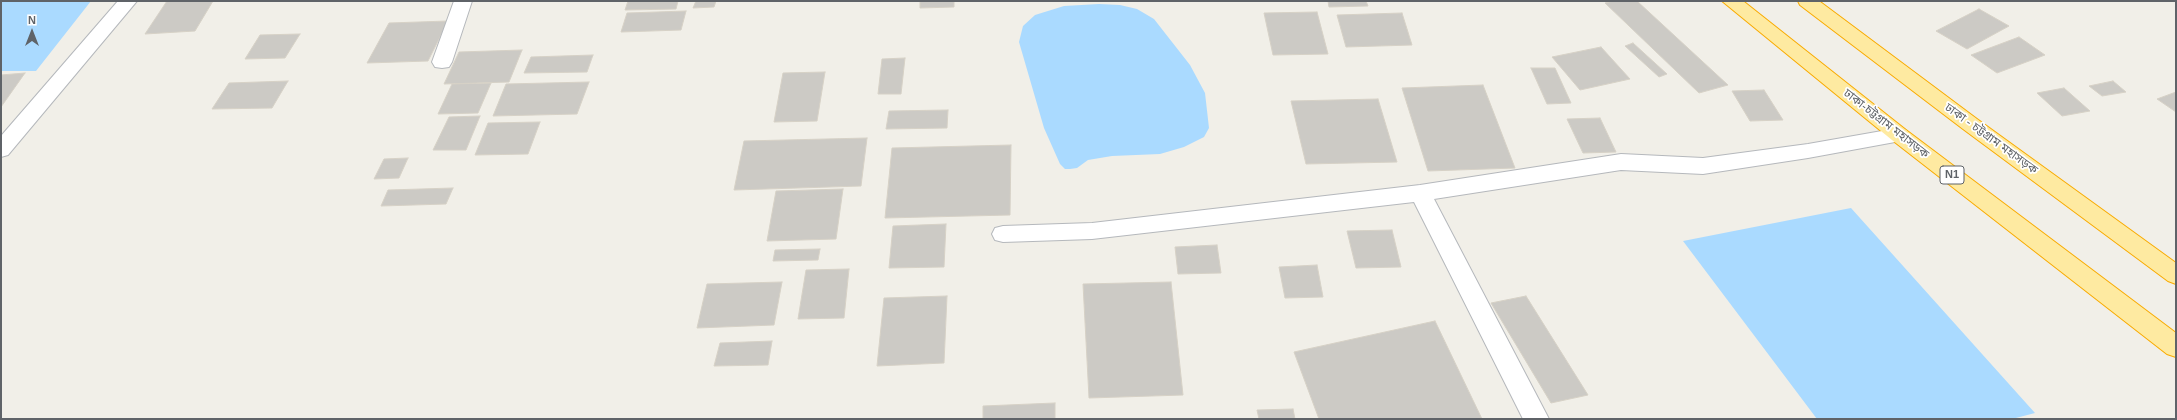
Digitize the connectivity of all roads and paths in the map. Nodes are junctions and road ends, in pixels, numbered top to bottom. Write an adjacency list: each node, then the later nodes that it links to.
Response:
1 (128, 1): 7 (street)
2 (463, 1): 5 (street)
3 (1731, 1): 6 (highway, ঢাকা-চট্টগ্রাম মহাসড়ক / N1)
4 (1807, 1): 10 (highway, ঢাকা - চট্টগ্রাম মহাসড়ক)
5 (442, 62)
6 (1899, 135): 8 (street); 11 (highway, ঢাকা-চট্টগ্রাম মহাসড়ক / N1)
7 (1, 150)
8 (1420, 194): 9 (street); 12 (street)
9 (1003, 234)
10 (2176, 275)
11 (2176, 347)
12 (1536, 419)

